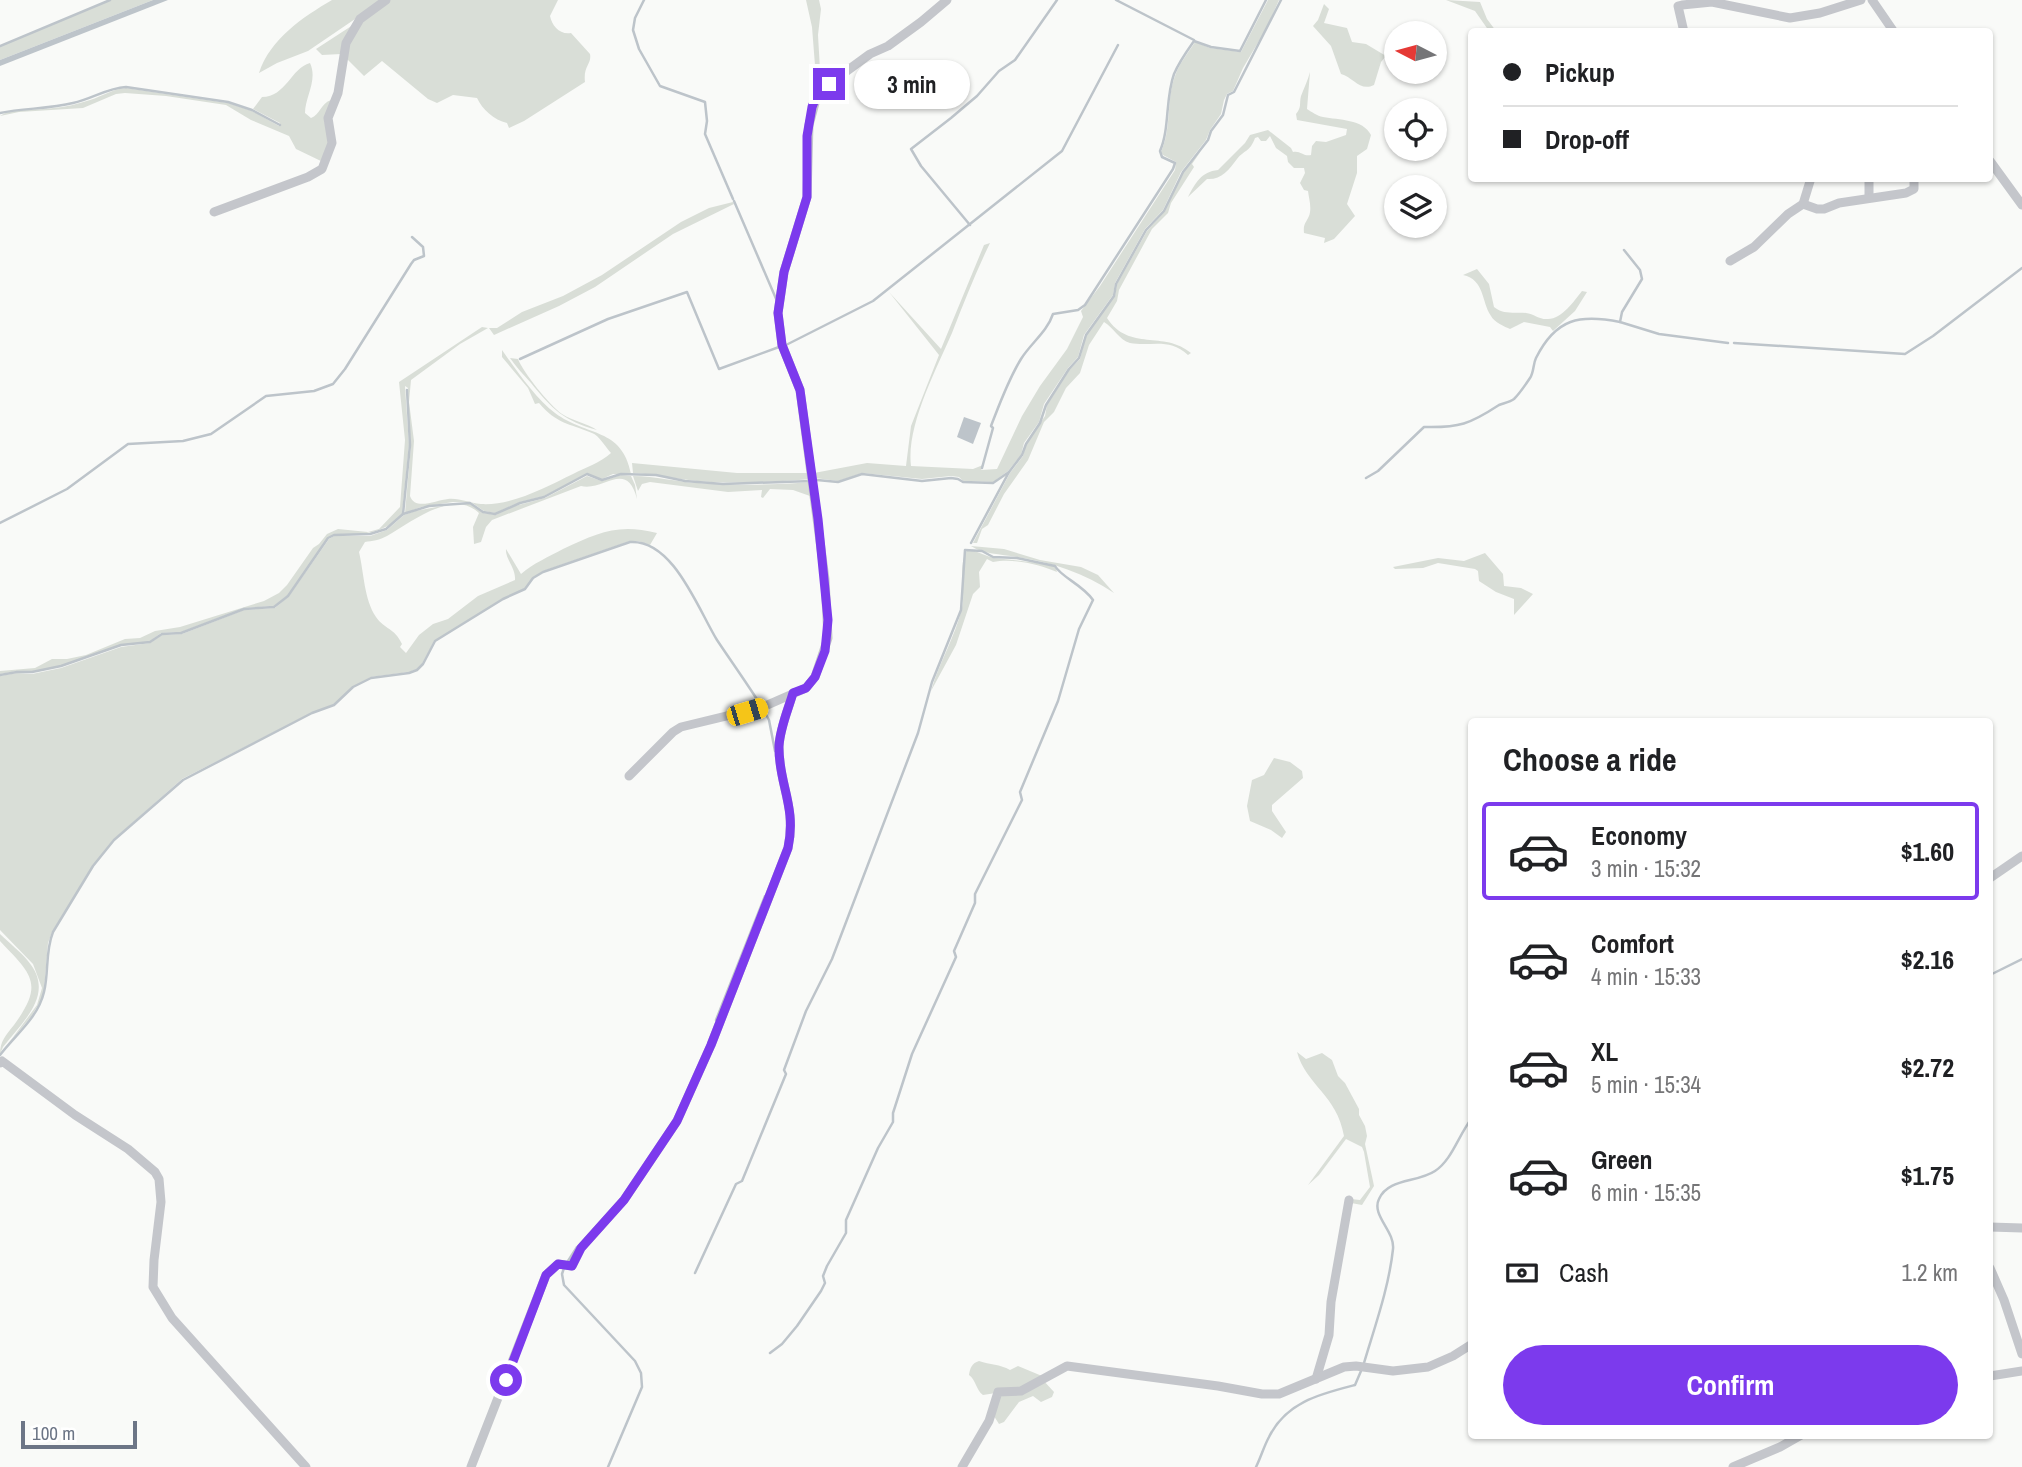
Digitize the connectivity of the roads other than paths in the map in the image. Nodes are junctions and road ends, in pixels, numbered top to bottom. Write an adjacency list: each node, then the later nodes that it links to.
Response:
1 (386, 0): 14 (street)
2 (947, 0): 16 (street)
3 (1861, 0): 5 (street)
4 (1871, 0): 6 (street)
5 (1683, 28)
6 (1891, 28)
7 (1993, 165): 13 (street)
8 (1810, 182): 12 (street)
9 (1868, 182): 11 (street)
10 (1914, 182): 11 (street)
11 (1869, 197): 12 (street)
12 (1803, 204): 15 (street)
13 (2022, 205)
14 (214, 212)
15 (1730, 261)
16 (793, 693): 17 (street); 32 (street)
17 (629, 776)
18 (2022, 856): 19 (street)
19 (1993, 876)
20 (0, 1063): 31 (street)
21 (1349, 1200): 29 (street)
22 (1993, 1228): 23 (street)
23 (2022, 1228)
24 (1993, 1275): 26 (street)
25 (1468, 1347): 29 (street)
26 (2022, 1354)
27 (2022, 1371): 28 (street)
28 (1993, 1376)
29 (1316, 1379): 33 (street)
30 (1794, 1439): 34 (street)
31 (306, 1467)
32 (471, 1467)
33 (962, 1467)
34 (1733, 1467)

